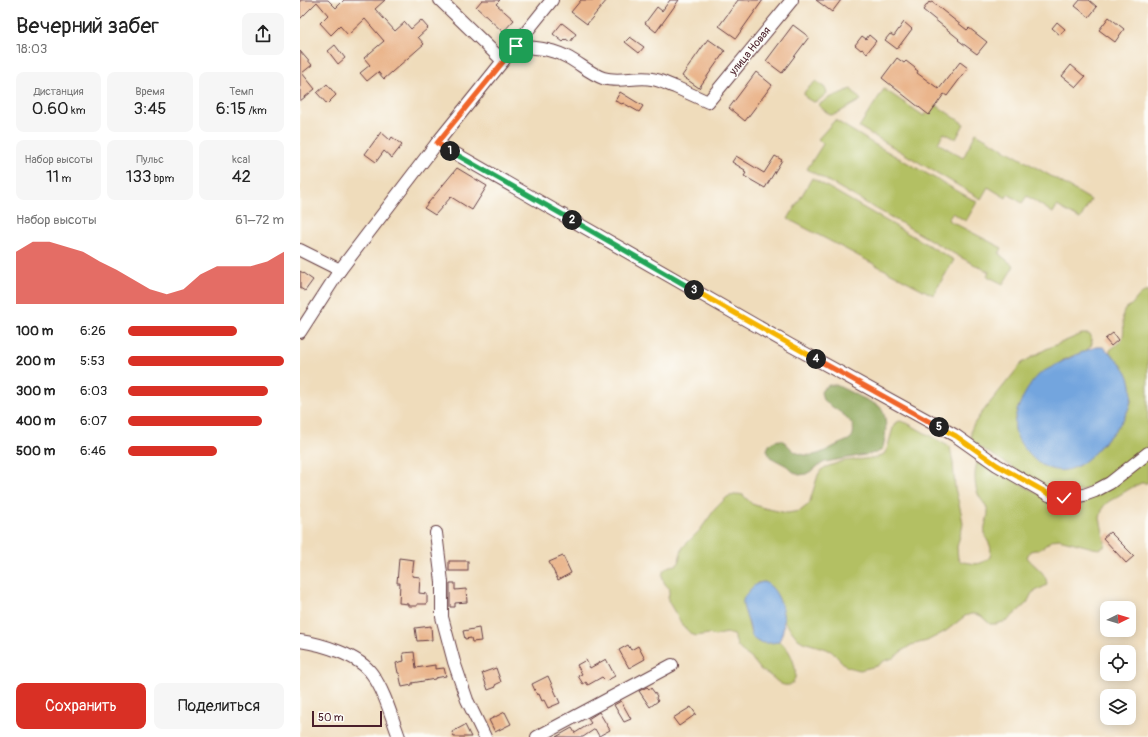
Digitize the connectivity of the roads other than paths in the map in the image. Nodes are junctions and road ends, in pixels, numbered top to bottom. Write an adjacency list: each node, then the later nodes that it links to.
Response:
1 (440, 0): 5 (street)
2 (552, 0): 4 (street)
3 (792, 0): 4 (street, улица Новая)
4 (516, 46): 5 (street)
5 (503, 61): 6 (street)
6 (437, 143): 8 (street); 10 (street)
7 (300, 250): 8 (street)
8 (340, 270): 9 (street)
9 (300, 332)
10 (1148, 453)
11 (436, 533): 15 (street)
12 (300, 641): 14 (street)
13 (672, 665): 16 (street)
14 (399, 737)
15 (485, 737)
16 (537, 737)

